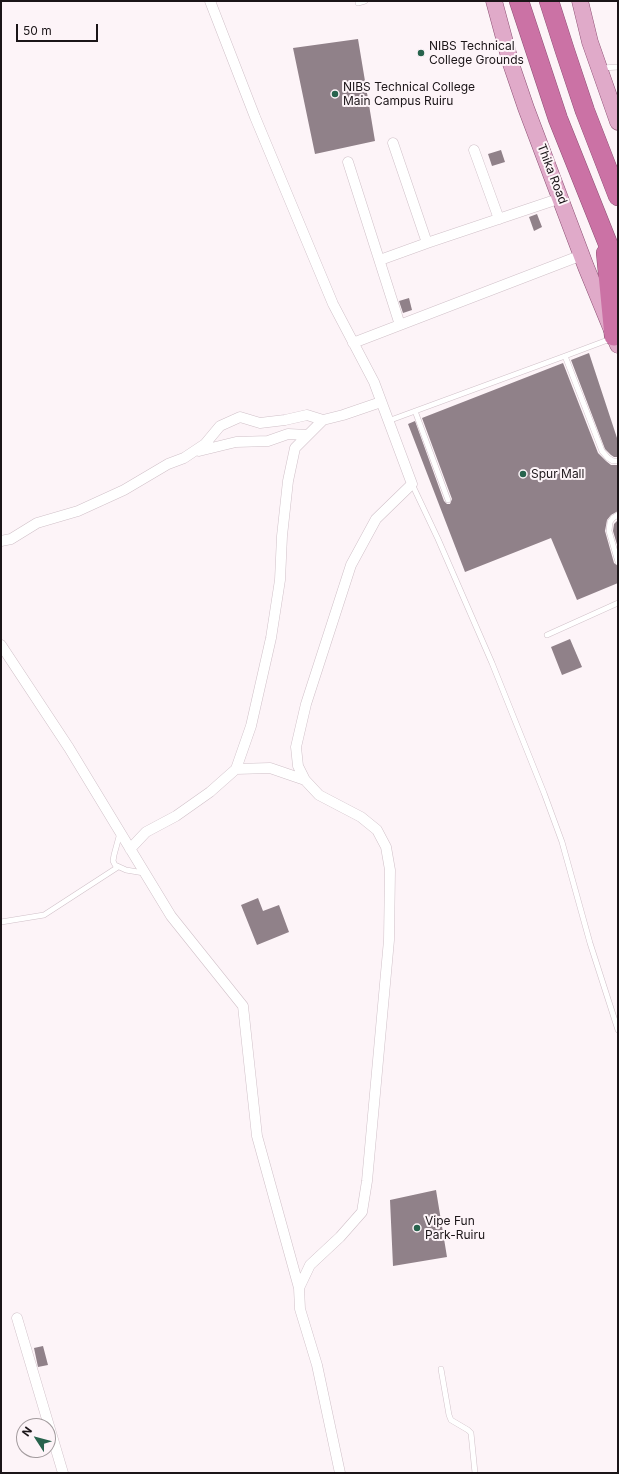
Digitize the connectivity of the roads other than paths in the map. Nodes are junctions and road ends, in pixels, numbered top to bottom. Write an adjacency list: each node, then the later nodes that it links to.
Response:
1 (210, 1): 24 (street)
2 (365, 1): 7 (lane)
3 (494, 1): 15 (main road, Thika Road)
4 (520, 1): 17 (highway)
5 (549, 1): 14 (highway)
6 (580, 1): 9 (main road)
7 (358, 3)
8 (618, 67): 9 (lane)
9 (599, 68): 10 (main road)
10 (617, 118)
11 (393, 143): 18 (street)
12 (474, 150): 16 (street)
13 (348, 162): 20 (street)
14 (618, 196)
15 (561, 198): 16 (street); 19 (main road, Thika Road)
16 (499, 219): 18 (street)
17 (603, 232): 21 (highway); 23 (highway)
18 (427, 243): 20 (street)
19 (582, 255): 22 (street); 23 (main road, Thika Road)
20 (380, 260): 22 (street)
21 (618, 270)
22 (400, 325): 24 (street)
23 (616, 339): 25 (lane)
24 (353, 343): 26 (street)
25 (565, 356): 27 (lane); 32 (lane)
26 (381, 402): 28 (street); 29 (street)
27 (415, 410): 29 (lane); 34 (lane)
28 (323, 420): 30 (street); 31 (street)
29 (388, 421): 33 (street)
30 (308, 435): 31 (street); 41 (street)
31 (193, 452): 36 (street)
32 (618, 461)
33 (412, 484): 42 (street); 48 (lane)
34 (448, 500)
35 (618, 515): 37 (lane)
36 (1, 541)
37 (618, 562)
38 (618, 603): 39 (lane)
39 (547, 635)
40 (1, 645): 43 (street)
41 (236, 769): 42 (street); 44 (street)
42 (305, 780): 49 (street)
43 (120, 832): 44 (street); 45 (lane)
44 (130, 849): 46 (street)
45 (118, 867): 46 (lane); 47 (lane)
46 (145, 873): 49 (street)
47 (1, 922)
48 (618, 1030)
49 (299, 1288): 53 (street)
50 (17, 1318): 52 (street)
51 (441, 1369): 54 (lane)
52 (64, 1473)
53 (340, 1473)
54 (476, 1473)

